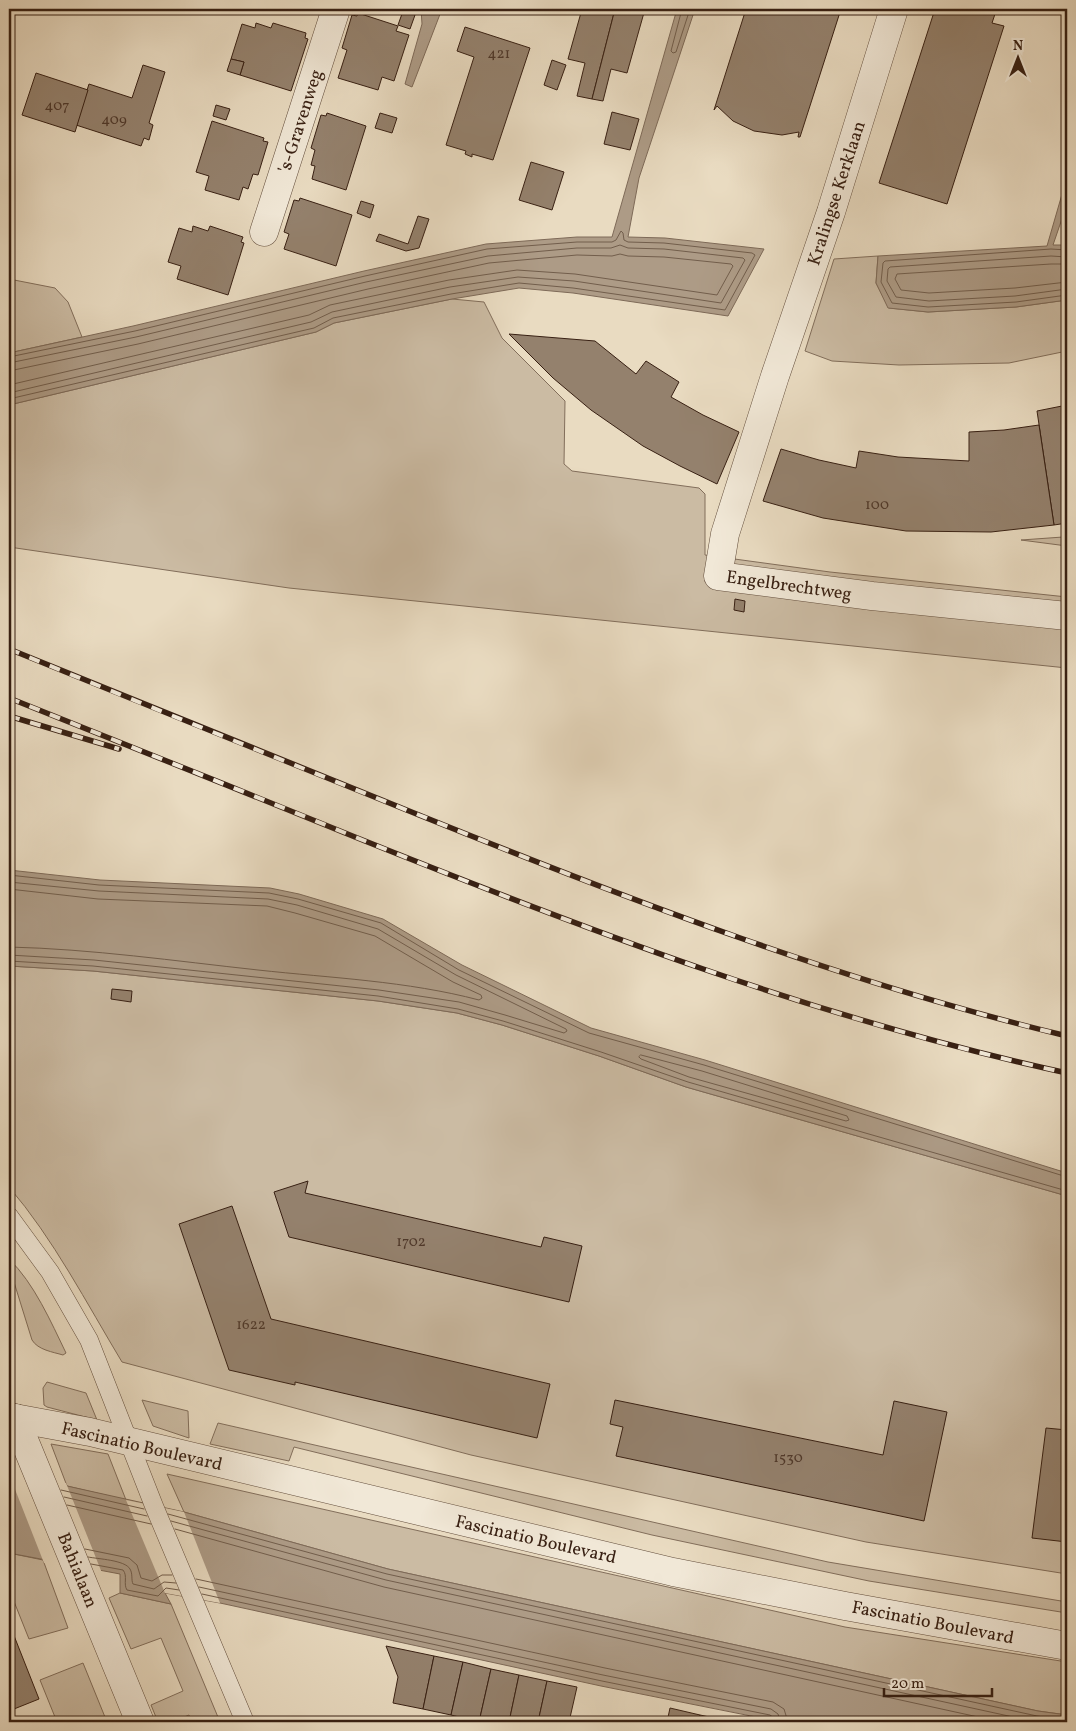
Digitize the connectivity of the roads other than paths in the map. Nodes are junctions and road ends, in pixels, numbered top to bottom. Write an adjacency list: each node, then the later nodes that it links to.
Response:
1 (336, 9): 3 (street, 's-Gravenweg)
2 (894, 9): 4 (street, Kralingse Kerklaan)
3 (264, 232)
4 (775, 376): 5 (street, Engelbrechtweg)
5 (1067, 616)
6 (9, 1216): 8 (lane)
7 (12, 1418): 8 (street, Fascinatio Boulevard); 10 (street, Bahialaan)
8 (129, 1441): 9 (street, Fascinatio Boulevard); 11 (lane)
9 (1067, 1646)
10 (140, 1722)
11 (245, 1722)

